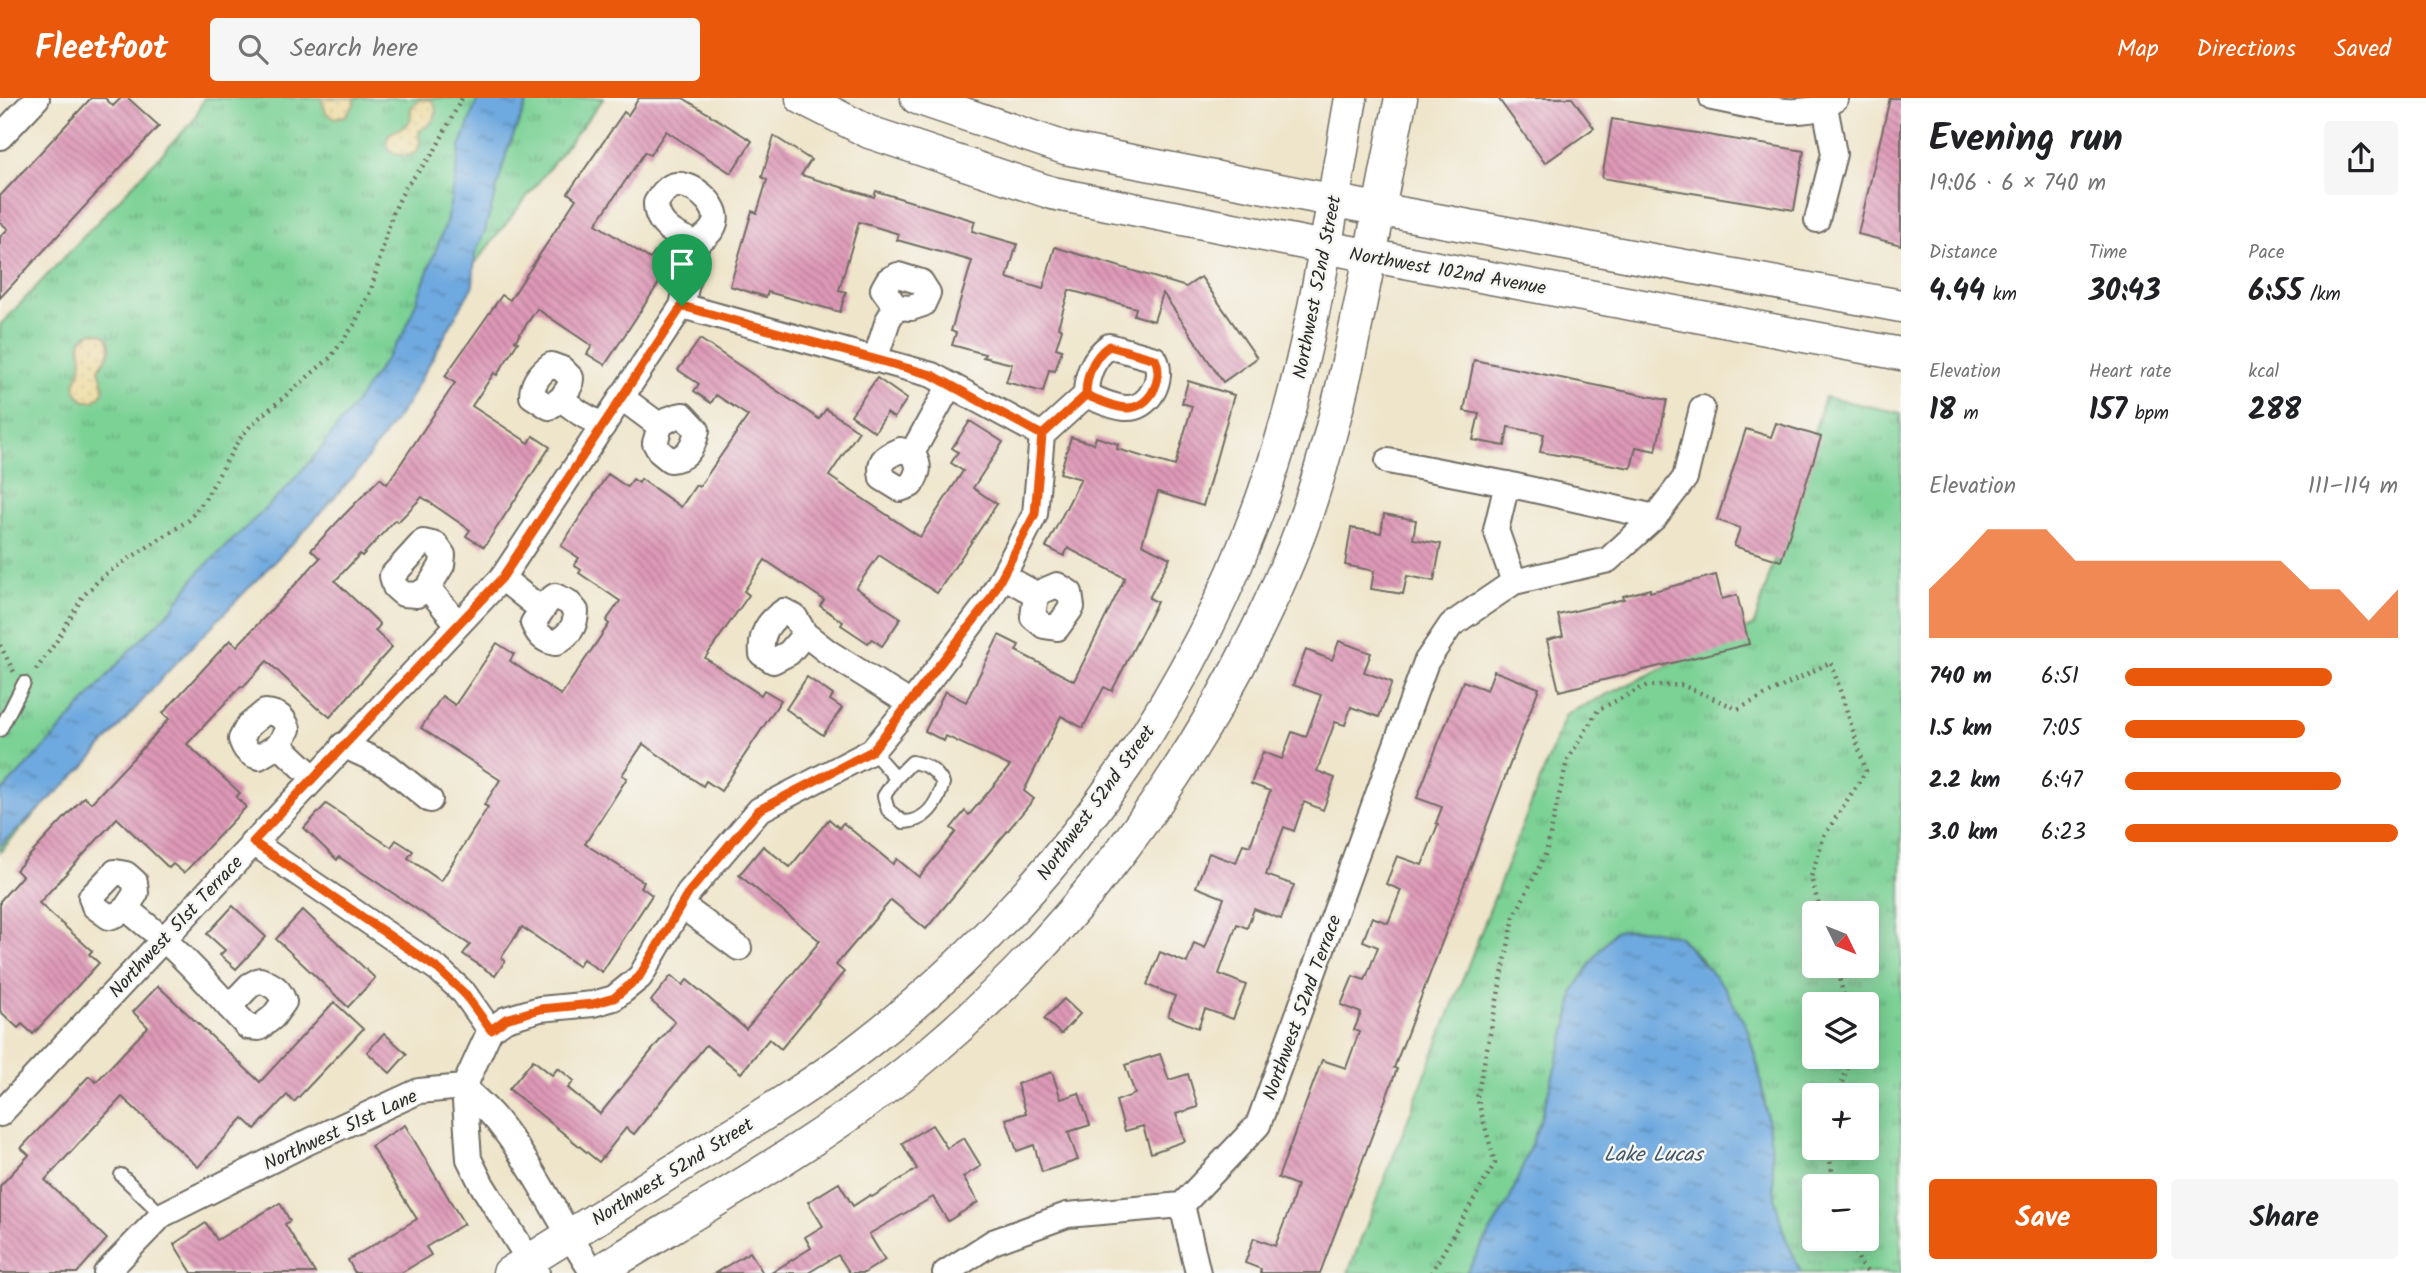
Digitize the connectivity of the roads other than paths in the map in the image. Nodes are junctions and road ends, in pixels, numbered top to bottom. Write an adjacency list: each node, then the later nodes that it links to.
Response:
1 (37, 98): 8 (street)
2 (802, 98): 13 (street, Northwest 102nd Avenue)
3 (917, 98): 9 (street)
4 (1351, 98): 9 (street, Northwest 52nd Street)
5 (1401, 98): 10 (street)
6 (1712, 98): 7 (street)
7 (1830, 102): 11 (street)
8 (0, 137)
9 (1333, 200): 10 (street); 13 (street, Northwest 52nd Street)
10 (1377, 209): 14 (street); 16 (street)
11 (1817, 220)
12 (696, 243): 15 (street)
13 (1325, 247): 14 (street, Northwest 102nd Avenue); 54 (street, Northwest 52nd Street)
14 (1370, 256): 18 (street, Northwest 102nd Avenue); 55 (street)
15 (682, 306): 19 (street); 22 (street, Northwest 51st Terrace)
16 (1901, 306)
17 (897, 307): 19 (street)
18 (1901, 354)
19 (875, 360): 20 (street)
20 (950, 385): 27 (street); 28 (street)
21 (1086, 395): 27 (street)
22 (621, 397): 25 (street); 26 (street, Northwest 51st Terrace)
23 (561, 399): 26 (street)
24 (1702, 408): 31 (street, Northwest 52nd Terrace)
25 (660, 425)
26 (603, 426): 33 (street, Northwest 51st Terrace)
27 (1042, 435): 32 (street)
28 (912, 453)
29 (1388, 461): 30 (street)
30 (1507, 484): 31 (street); 34 (street)
31 (1655, 517): 34 (street, Northwest 52nd Terrace)
32 (1003, 576): 36 (street); 41 (street)
33 (502, 578): 37 (street); 38 (street, Northwest 51st Terrace)
34 (1514, 582): 61 (street, Northwest 52nd Terrace)
35 (428, 587): 38 (street)
36 (1036, 594)
37 (542, 610)
38 (458, 624): 44 (street, Northwest 51st Terrace)
39 (805, 634): 41 (street)
40 (23, 683): 42 (lane)
41 (911, 704): 45 (street)
42 (0, 730)
43 (279, 745): 46 (street)
44 (343, 745): 46 (street, Northwest 51st Terrace); 48 (street)
45 (872, 751): 47 (lane); 50 (street)
46 (313, 777): 49 (street, Northwest 51st Terrace)
47 (896, 778): 47 (lane)
48 (430, 800)
49 (253, 842): 52 (street, Northwest 51st Terrace); 57 (street)
50 (681, 905): 53 (street); 57 (street)
51 (126, 908): 52 (street)
52 (163, 939): 56 (street); 59 (street, Northwest 51st Terrace)
53 (739, 948)
54 (961, 962): 55 (street); 63 (street, Northwest 52nd Street)
55 (994, 995): 66 (street)
56 (229, 1007)
57 (491, 1030): 58 (street)
58 (464, 1087): 62 (street, Northwest 51st Lane); 63 (street); 64 (street)
59 (4, 1101)
60 (121, 1175): 62 (lane)
61 (1182, 1205): 67 (street); 68 (street)
62 (162, 1215): 65 (street, Northwest 51st Lane)
63 (568, 1236): 64 (street, Northwest 52nd Street); 66 (street)
64 (525, 1269)
65 (106, 1273)
66 (594, 1273)
67 (945, 1273)
68 (1198, 1273)

